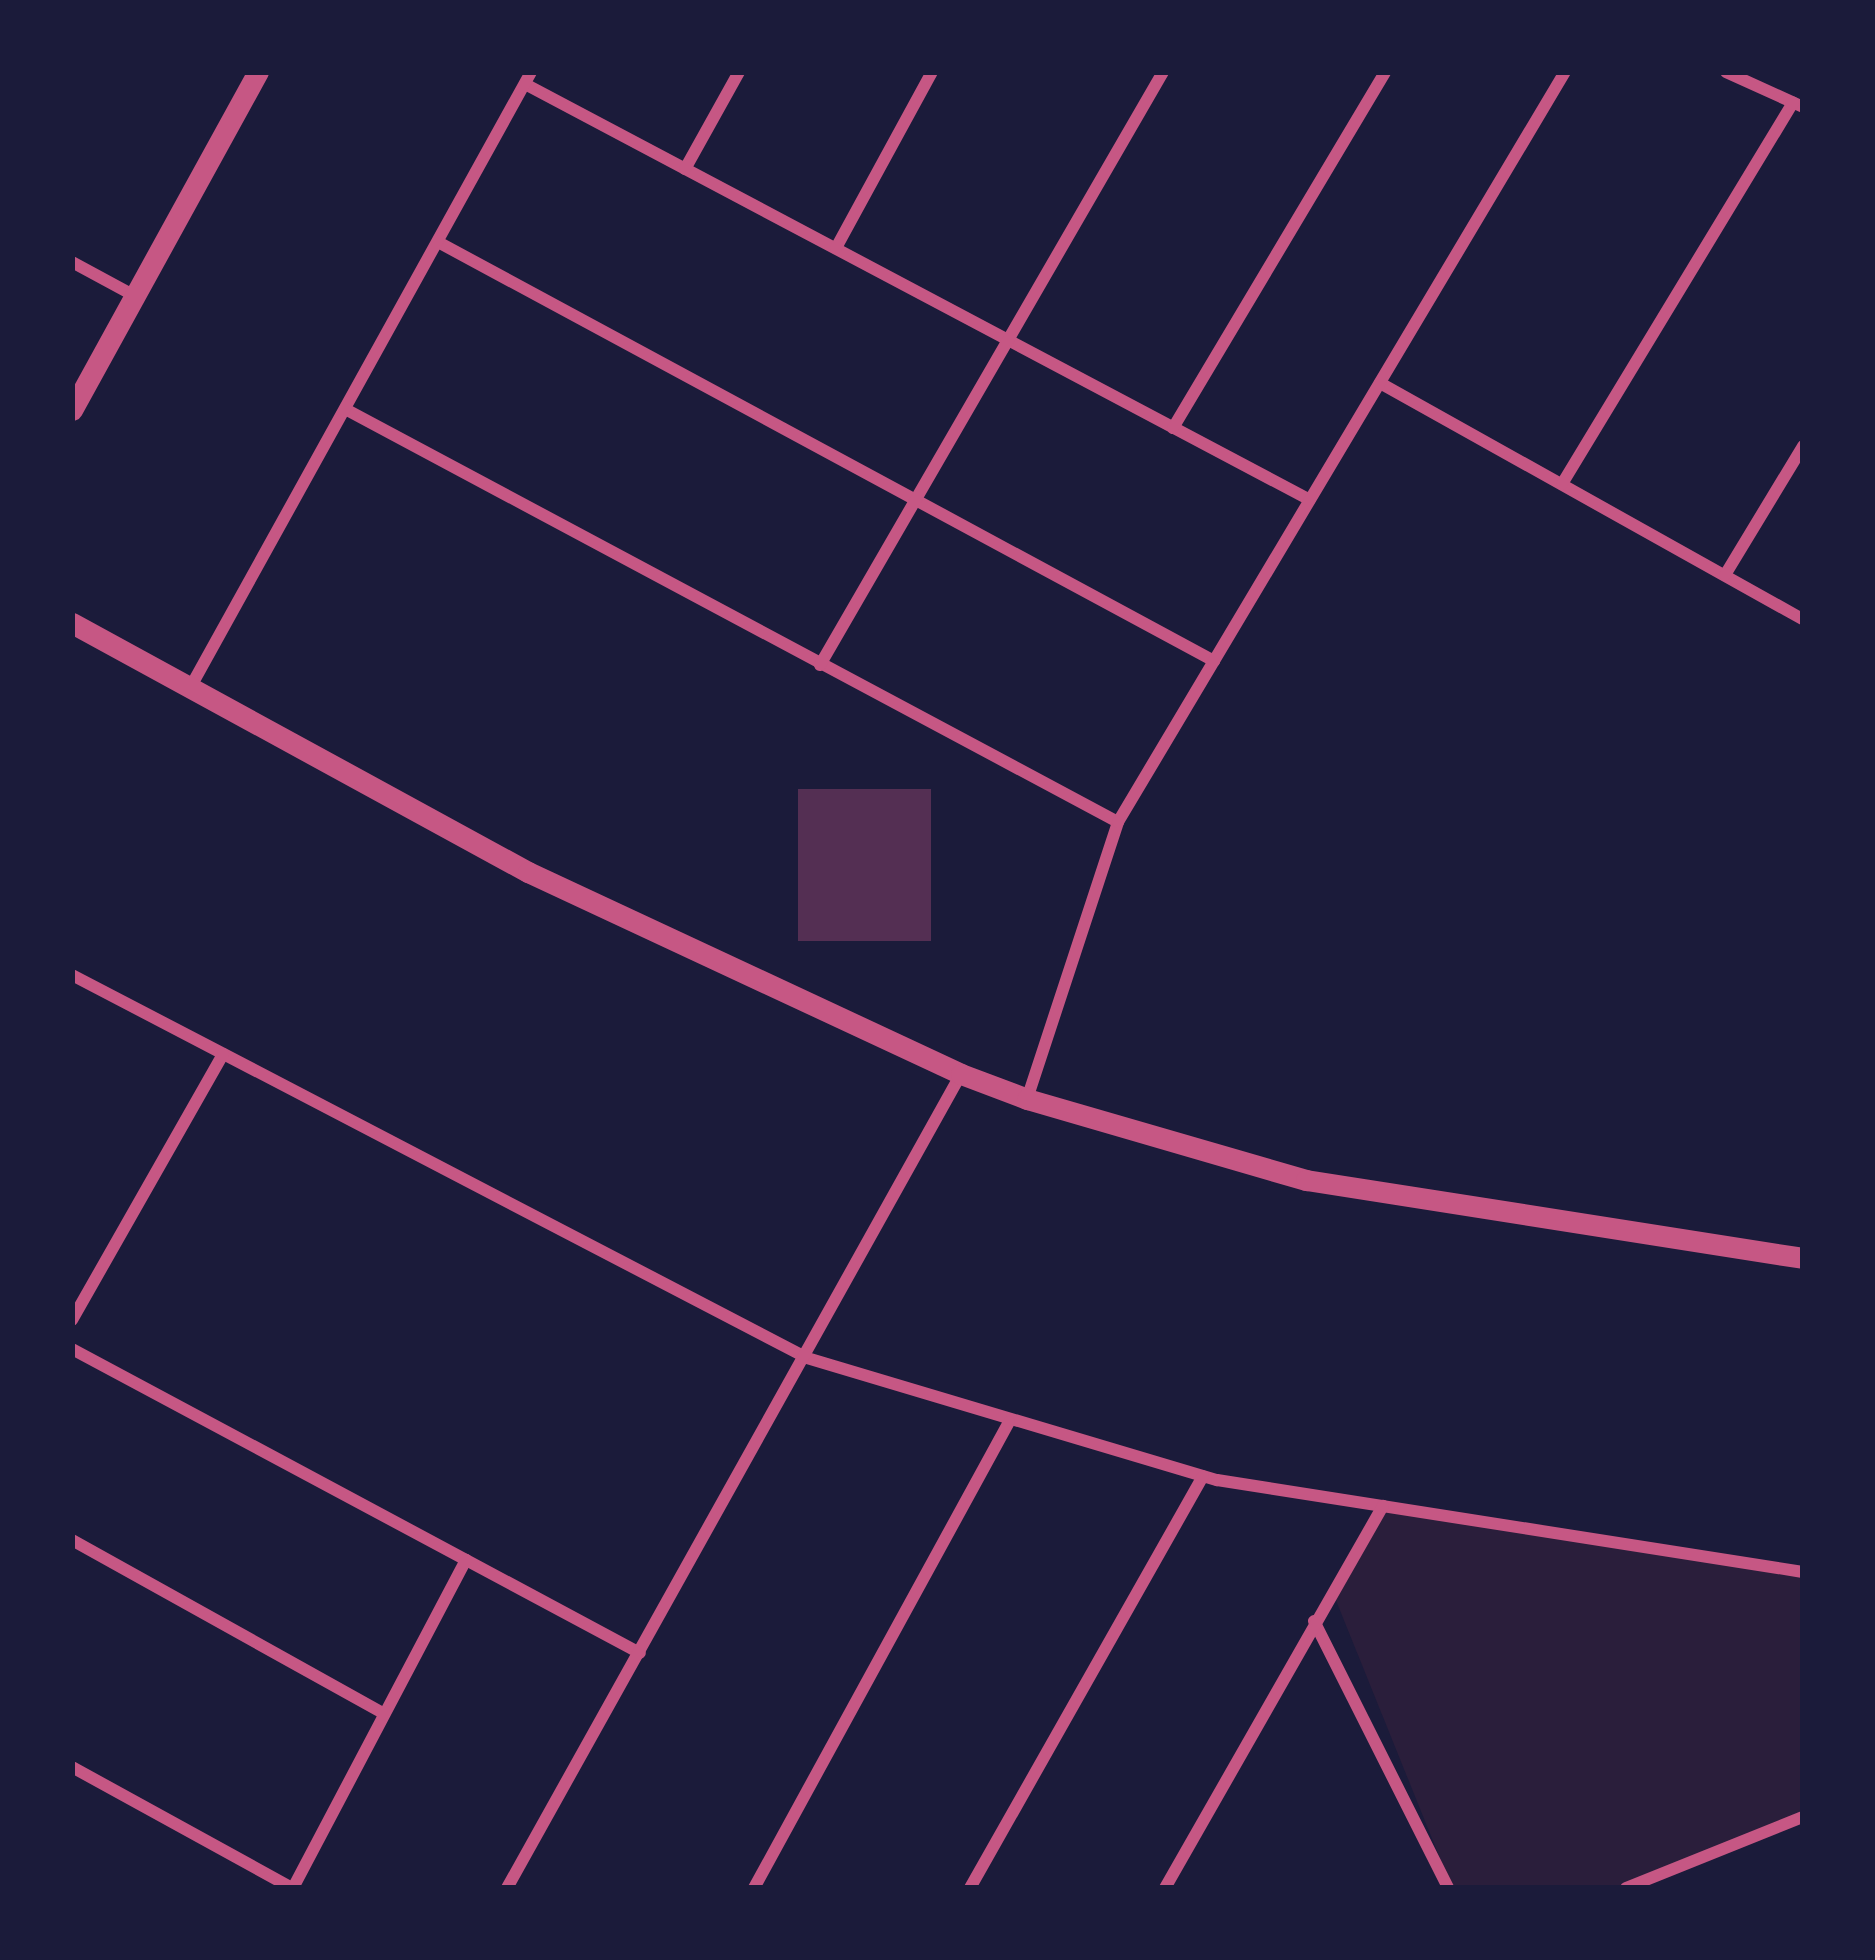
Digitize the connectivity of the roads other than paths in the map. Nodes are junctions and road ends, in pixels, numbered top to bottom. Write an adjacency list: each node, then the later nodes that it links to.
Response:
1 (258, 72): 14 (street)
2 (739, 72): 10 (street)
3 (932, 72): 12 (street)
4 (1163, 72): 15 (street)
5 (1385, 72): 19 (street)
6 (1565, 72): 16 (street)
7 (1726, 72): 9 (street)
8 (528, 78): 10 (street); 11 (street)
9 (1798, 105): 21 (street)
10 (685, 169): 12 (street)
11 (438, 242): 18 (street); 23 (street)
12 (836, 248): 15 (street)
13 (72, 262): 14 (street)
14 (135, 296): 17 (street)
15 (1010, 340): 19 (street); 23 (street)
16 (1380, 383): 21 (street); 22 (street)
17 (72, 410)
18 (347, 410): 28 (street); 29 (street)
19 (1173, 428): 22 (street)
20 (1803, 446): 24 (street)
21 (1562, 484): 24 (street)
22 (1310, 500): 27 (street)
23 (919, 501): 27 (street); 28 (street)
24 (1725, 575): 25 (street)
25 (1803, 619)
26 (72, 623): 29 (street)
27 (1214, 661): 30 (street)
28 (820, 665): 30 (street)
29 (190, 688): 33 (street)
30 (1118, 822): 34 (street)
31 (72, 975): 32 (street)
32 (224, 1054): 36 (street); 38 (street)
33 (961, 1074): 34 (street); 38 (street)
34 (1027, 1100): 35 (street)
35 (1803, 1258)
36 (72, 1320)
37 (72, 1349): 43 (street)
38 (807, 1358): 39 (street); 46 (street)
39 (1009, 1422): 40 (street); 52 (street)
40 (1203, 1476): 41 (street); 53 (street)
41 (1383, 1506): 44 (street); 45 (street)
42 (72, 1540): 47 (street)
43 (466, 1560): 46 (street); 47 (street)
44 (1803, 1573)
45 (1313, 1621): 54 (street); 55 (street)
46 (640, 1653): 51 (street)
47 (384, 1714): 50 (street)
48 (72, 1767): 50 (street)
49 (1803, 1817): 56 (street)
50 (292, 1888)
51 (507, 1888)
52 (754, 1888)
53 (970, 1888)
54 (1165, 1888)
55 (1448, 1888)
56 (1626, 1888)

